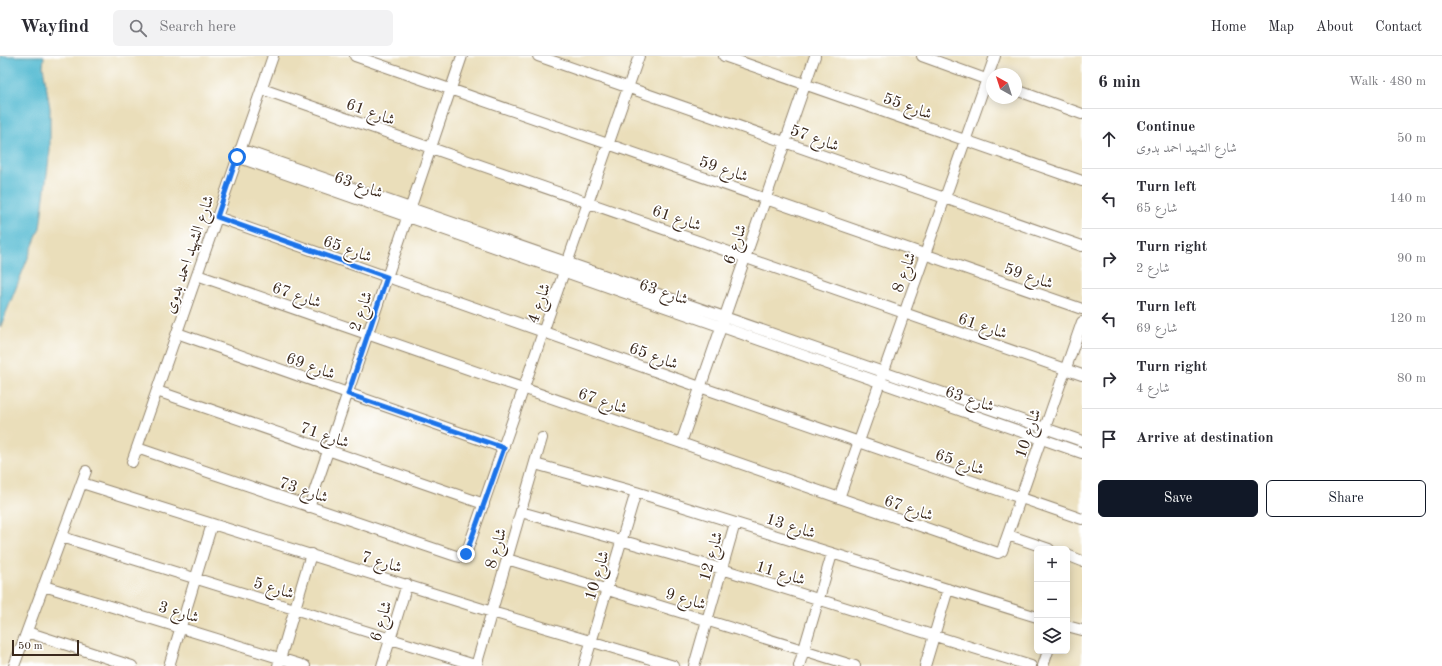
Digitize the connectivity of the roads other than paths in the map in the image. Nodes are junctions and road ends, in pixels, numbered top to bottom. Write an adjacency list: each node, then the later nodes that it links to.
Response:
1 (274, 56): 15 (street, شارع الشهيد احمد بدوى)
2 (355, 56): 16 (street, شارع 59)
3 (462, 56): 16 (street, شارع 2)
4 (538, 56): 13 (street, شارع 57)
5 (639, 56): 13 (street, شارع 4)
6 (724, 56): 12 (street, شارع 55)
7 (815, 56): 12 (street, شارع 6)
8 (922, 56): 11 (street)
9 (995, 56): 10 (street, شارع 8)
10 (992, 68)
11 (986, 79)
12 (806, 84): 19 (street, شارع 55); 20 (street, شارع 6)
13 (628, 87): 20 (street, شارع 57); 21 (street, شارع 4)
14 (986, 88): 19 (street, شارع 8)
15 (262, 89): 22 (street, شارع 61); 23 (street, شارع الشهيد احمد بدوى)
16 (450, 90): 21 (street, شارع 59); 22 (street, شارع 2)
17 (1022, 92): 18 (street)
18 (1082, 114)
19 (965, 141): 25 (street, شارع 55); 27 (street, شارع 8)
20 (786, 142): 26 (street, شارع 6); 27 (street, شارع 57)
21 (609, 144): 26 (street, شارع 59); 28 (street, شارع 4)
22 (431, 148): 28 (street, شارع 61); 29 (street, شارع 2)
23 (239, 153): 24 (street, شارع 63); 30 (street, شارع الشهيد احمد بدوى)
24 (285, 169): 29 (street, شارع 63); 31 (street, شارع 63)
25 (1082, 181)
26 (766, 199): 33 (street, شارع 59); 34 (street, شارع 6)
27 (945, 199): 32 (street, شارع 57); 33 (street, شارع 8)
28 (588, 203): 34 (street, شارع 61); 35 (street, شارع 4)
29 (411, 207): 31 (street, شارع 2); 35 (street, شارع 63)
30 (217, 217): 36 (street, شارع الشهيد احمد بدوى); 37 (street, شارع 65)
31 (407, 218): 35 (street, شارع 63); 37 (street, شارع 2)
32 (1082, 246)
33 (926, 255): 38 (street, شارع 59); 39 (street, شارع 8)
34 (745, 257): 39 (street, شارع 61); 40 (street, شارع 6)
35 (566, 267): 40 (street, شارع 63); 42 (street, شارع 63); 43 (street, شارع 4)
36 (197, 275): 44 (street, شارع الشهيد احمد بدوى); 45 (street, شارع 67)
37 (387, 277): 43 (street, شارع 65); 45 (street, شارع 2)
38 (1082, 310)
39 (905, 314): 46 (street, شارع 61); 47 (street, شارع 8)
40 (725, 317): 42 (street, شارع 6); 47 (street, شارع 63)
41 (1082, 322): 46 (street, شارع 10)
42 (721, 327): 49 (street, شارع 63); 50 (street, شارع 6)
43 (544, 332): 50 (street, شارع 65); 51 (street, شارع 4)
44 (177, 333): 52 (street, شارع الشهيد احمد بدوى); 53 (street, شارع 69)
45 (368, 335): 51 (street, شارع 67); 53 (street, شارع 2)
46 (1065, 369): 48 (street, شارع 61); 54 (street, شارع 10)
47 (884, 372): 49 (street, شارع 8); 54 (street, شارع 63)
48 (1082, 375)
49 (880, 383): 56 (street, شارع 63); 59 (street, شارع 8)
50 (700, 387): 58 (street, شارع 6); 59 (street, شارع 65)
51 (524, 389): 58 (street, شارع 67); 61 (street, شارع 4)
52 (157, 391): 60 (street, شارع الشهيد احمد بدوى); 62 (street, شارع 71)
53 (348, 394): 61 (street, شارع 69); 62 (street, شارع 2)
54 (1045, 428): 56 (street, شارع 10); 57 (street, شارع 63)
55 (542, 438): 65 (street, شارع 8)
56 (1041, 439): 63 (street, شارع 63); 70 (street, شارع 10)
57 (1082, 441)
58 (681, 443): 69 (street, شارع 67)
59 (859, 443): 69 (street, شارع 8); 70 (street, شارع 65)
60 (137, 448): 64 (street, شارع الشهيد احمد بدوى); 72 (street, شارع 73)
61 (504, 448): 71 (street, شارع 4)
62 (328, 451): 71 (street, شارع 71); 72 (street, شارع 2)
63 (1082, 453)
64 (132, 462)
65 (535, 464): 68 (street, شارع 13); 73 (street, شارع 8)
66 (86, 472): 67 (street)
67 (82, 483): 76 (street, شارع 7); 78 (street)
68 (636, 492): 75 (street, شارع 13); 79 (street, شارع 10)
69 (839, 498): 81 (street, شارع 67)
70 (1021, 498): 74 (street, شارع 65); 77 (street, شارع 10)
71 (484, 504): 84 (street, شارع 4)
72 (309, 507): 84 (street, شارع 73)
73 (521, 512): 79 (street, شارع 11); 86 (street, شارع 8)
74 (1082, 519)
75 (735, 523): 83 (street, شارع 13); 88 (street, شارع 12)
76 (212, 524): 82 (street, شارع 7); 89 (street)
77 (1008, 535): 80 (street); 81 (street, شارع 10)
78 (62, 537): 89 (street, شارع 5); 91 (street)
79 (621, 541): 88 (street, شارع 11); 93 (street, شارع 10)
80 (1039, 546)
81 (1000, 553)
82 (311, 554): 90 (street, شارع 7); 95 (street)
83 (832, 554): 92 (street, شارع 13); 94 (street)
84 (461, 556)
85 (1070, 556): 87 (street)
86 (507, 559): 93 (street, شارع 9); 96 (street, شارع 8)
87 (1082, 561)
88 (722, 570): 94 (street, شارع 11); 98 (street, شارع 12)
89 (194, 578): 95 (street, شارع 5); 100 (street)
90 (407, 584): 96 (street, شارع 7); 104 (street, شارع 6)
91 (44, 586): 100 (street, شارع 3); 102 (street)
92 (948, 589): 97 (street, شارع 13); 103 (street)
93 (607, 590): 98 (street, شارع 9); 105 (street, شارع 10)
94 (818, 599): 103 (street, شارع 11); 106 (street)
95 (295, 609): 104 (street, شارع 5); 108 (street)
96 (492, 612): 105 (street, شارع 7); 114 (street, شارع 8)
97 (1034, 616)
98 (707, 620): 106 (street, شارع 9); 117 (street, شارع 12)
99 (1070, 627): 101 (street)
100 (181, 628): 108 (street, شارع 3); 111 (street)
101 (1082, 630)
102 (27, 632): 109 (street); 110 (street)
103 (934, 635): 120 (street); 121 (street, شارع 11)
104 (390, 639): 113 (street, شارع 6); 114 (street, شارع 5)
105 (592, 640): 115 (street, شارع 10); 116 (street, شارع 7)
106 (804, 650): 118 (street); 119 (street, شارع 9)
107 (1047, 654): 122 (street)
108 (279, 662): 112 (street, شارع 3)
109 (14, 666)
110 (132, 666)
111 (169, 666)
112 (305, 666)
113 (382, 666)
114 (476, 666)
115 (584, 666)
116 (674, 666)
117 (694, 666)
118 (799, 666)
119 (855, 666)
120 (925, 666)
121 (1031, 666)
122 (1043, 666)

